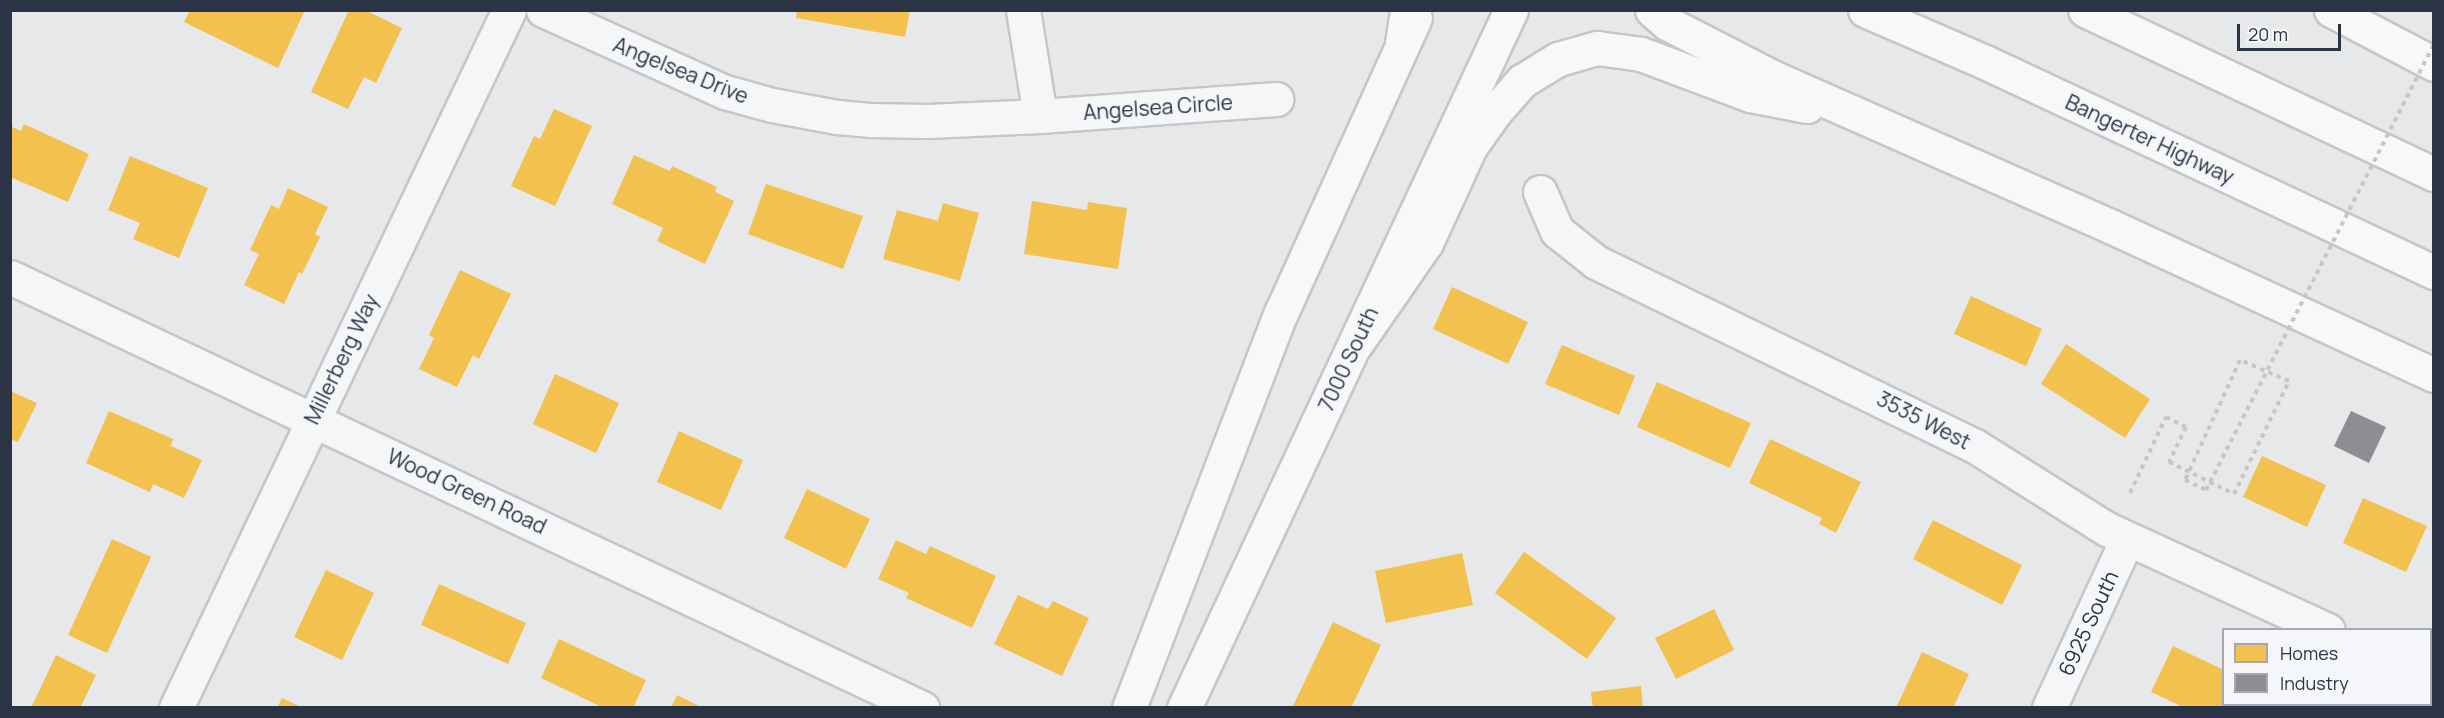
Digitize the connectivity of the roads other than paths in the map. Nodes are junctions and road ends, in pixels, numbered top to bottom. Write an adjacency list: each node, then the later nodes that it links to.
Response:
1 (509, 10): 22 (street, Millerberg Way)
2 (543, 10): 15 (street, Angelsea Drive)
3 (1023, 10): 15 (street)
4 (1407, 10): 11 (main road)
5 (1418, 10): 11 (main road)
6 (1510, 10): 20 (main road, 7000 South)
7 (1653, 10): 14 (main road)
8 (1864, 10): 18 (main road, Bangerter Highway)
9 (2085, 10): 16 (main road)
10 (2331, 10): 12 (main road)
11 (1402, 43): 27 (main road)
12 (2433, 64)
13 (1276, 99): 15 (street, Angelsea Circle)
14 (1847, 109): 20 (main road); 21 (main road)
15 (1040, 116)
16 (2433, 174)
17 (1540, 192): 23 (street, 3535 West)
18 (2433, 272)
19 (10, 277): 22 (street, Wood Green Road)
20 (1355, 345): 28 (main road, 7000 South)
21 (2433, 375)
22 (313, 418): 25 (street, Millerberg Way); 26 (street, Wood Green Road)
23 (2127, 539): 24 (street, 3535 West); 29 (street, 6925 South)
24 (2324, 628)
25 (176, 708)
26 (922, 708)
27 (1129, 708)
28 (1184, 708)
29 (2049, 708)

